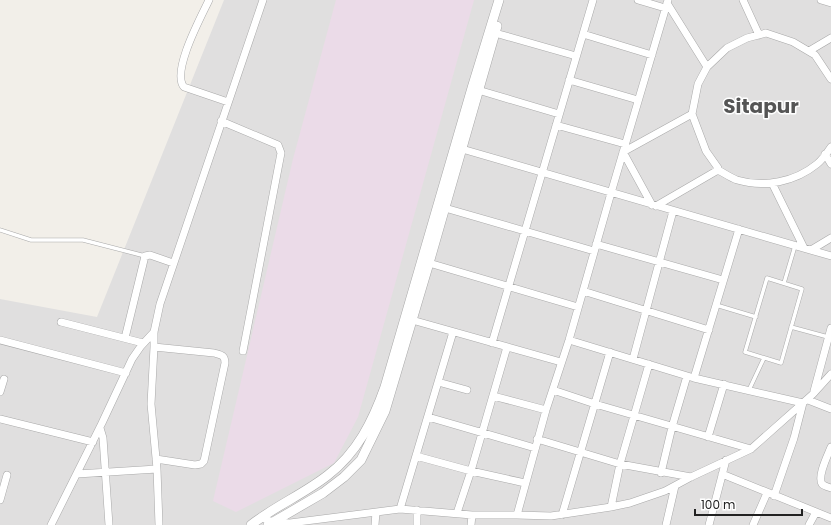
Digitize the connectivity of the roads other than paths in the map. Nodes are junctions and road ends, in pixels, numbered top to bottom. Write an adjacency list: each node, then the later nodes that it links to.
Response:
1 (209, 0): 23 (street)
2 (263, 0): 23 (street)
3 (499, 0): 138 (street)
4 (505, 0): 11 (street)
5 (591, 0): 12 (street)
6 (638, 0): 10 (street)
7 (743, 0): 13 (street)
8 (821, 0): 9 (street)
9 (831, 3)
10 (667, 4): 16 (street); 18 (street)
11 (495, 33): 17 (street); 21 (street)
12 (583, 34): 16 (street); 17 (street)
13 (759, 35): 15 (street); 18 (street)
14 (831, 38): 15 (street)
15 (809, 51): 19 (street)
16 (652, 55): 22 (street)
17 (576, 56): 20 (street)
18 (707, 67): 25 (street)
19 (831, 79)
20 (569, 80): 22 (street); 24 (street)
21 (478, 90): 24 (street); 30 (street)
22 (638, 100): 28 (street)
23 (228, 102): 26 (street)
24 (559, 114): 27 (street)
25 (692, 114): 31 (street); 34 (street)
26 (221, 121): 51 (street); 76 (street)
27 (556, 125): 28 (street); 35 (street)
28 (625, 144): 31 (street)
29 (831, 147): 32 (street)
30 (462, 149): 35 (street); 39 (street)
31 (623, 152): 37 (street); 38 (street)
32 (825, 154): 33 (street); 36 (street)
33 (831, 164)
34 (718, 170): 36 (street); 38 (street)
35 (542, 173): 37 (street); 43 (street)
36 (772, 183): 47 (street)
37 (611, 193): 38 (street); 46 (street)
38 (654, 205): 40 (street)
39 (445, 208): 43 (street); 52 (street)
40 (673, 211): 41 (street); 50 (street)
41 (739, 229): 45 (street); 53 (street)
42 (0, 230): 48 (lane)
43 (525, 231): 46 (street); 55 (street)
44 (831, 238): 47 (street)
45 (795, 245): 47 (street); 54 (lane)
46 (595, 248): 50 (street); 56 (street)
47 (807, 249): 49 (street)
48 (145, 256): 51 (street); 69 (street)
49 (831, 256)
50 (659, 262): 53 (street); 59 (street)
51 (173, 263): 66 (street)
52 (429, 263): 55 (street); 61 (street)
53 (723, 280): 57 (street)
54 (784, 283): 60 (lane); 63 (lane)
55 (509, 286): 58 (street); 73 (street)
56 (583, 291): 58 (street); 59 (street)
57 (716, 304): 60 (lane); 65 (street)
58 (578, 307): 71 (street)
59 (646, 311): 65 (street); 79 (street)
60 (756, 317): 78 (lane)
61 (412, 320): 67 (street); 141 (street)
62 (61, 322): 69 (street)
63 (791, 327): 68 (lane); 78 (lane)
64 (831, 328): 68 (street)
65 (708, 330): 85 (street)
66 (154, 332): 72 (street); 74 (street)
67 (453, 332): 73 (street); 87 (street)
68 (828, 337): 94 (street)
69 (125, 338): 72 (street)
70 (0, 340): 82 (street)
71 (569, 340): 77 (street); 80 (street)
72 (143, 343): 82 (street)
73 (492, 343): 75 (street)
74 (154, 347): 112 (street); 112 (street)
75 (507, 347): 80 (street); 93 (street)
76 (243, 351)
77 (610, 352): 79 (street); 95 (street)
78 (764, 358): 91 (lane)
79 (633, 359): 81 (street)
80 (561, 362): 90 (street)
81 (649, 364): 84 (street); 98 (street)
82 (126, 373): 102 (street)
83 (831, 374): 94 (street)
84 (687, 376): 85 (street); 101 (street)
85 (694, 378): 88 (street)
86 (4, 379): 92 (street)
87 (438, 382): 89 (street); 99 (street)
88 (724, 384): 91 (street); 104 (street)
89 (467, 390)
90 (553, 390): 95 (street); 96 (street)
91 (749, 390): 94 (street)
92 (0, 392)
93 (493, 396): 96 (street); 103 (street)
94 (808, 399): 97 (street); 109 (street); 126 (street)
95 (595, 404): 98 (street); 110 (street)
96 (546, 410): 105 (street)
97 (831, 410)
98 (634, 415): 101 (street); 114 (street)
99 (428, 417): 103 (street); 111 (street)
100 (0, 419): 106 (street)
101 (672, 426): 104 (street); 118 (street)
102 (100, 428): 106 (street); 117 (street)
103 (482, 433): 108 (street); 116 (street)
104 (708, 437): 109 (street)
105 (537, 439): 108 (street); 110 (street)
106 (93, 442): 119 (street)
107 (831, 447): 125 (street)
108 (535, 448): 123 (street)
109 (751, 449): 113 (street)
110 (581, 453): 114 (street); 136 (street)
111 (416, 456): 116 (street); 129 (street)
112 (156, 459): 115 (street)
113 (726, 460): 120 (street); 122 (street)
114 (620, 464): 118 (street); 128 (street)
115 (157, 469): 117 (street); 144 (street)
116 (471, 471): 123 (street); 133 (street)
117 (105, 472): 119 (street); 143 (street)
118 (661, 473): 122 (street)
119 (77, 474): 142 (street)
120 (722, 474): 126 (street); 151 (street)
121 (8, 475): 127 (street)
122 (691, 477): 124 (street)
123 (525, 483): 134 (street)
124 (675, 486): 128 (street); 150 (street)
125 (831, 488)
126 (771, 494): 132 (street); 152 (street)
127 (0, 500)
128 (611, 507): 136 (street)
129 (400, 509): 130 (street); 131 (street)
130 (417, 510): 133 (street); 147 (street)
131 (376, 512): 140 (street); 146 (street)
132 (816, 512): 139 (street); 153 (street)
133 (457, 513): 135 (street)
134 (517, 514): 135 (street); 137 (street)
135 (472, 515): 148 (street)
136 (562, 515): 137 (street)
137 (551, 516): 149 (street)
138 (261, 518): 141 (street); 145 (street)
139 (831, 518)
140 (317, 522): 141 (street)
141 (271, 523)
142 (51, 525)
143 (109, 525)
144 (159, 525)
145 (251, 525)
146 (375, 525)
147 (417, 525)
148 (471, 525)
149 (550, 525)
150 (666, 525)
151 (709, 525)
152 (754, 525)
153 (809, 525)

